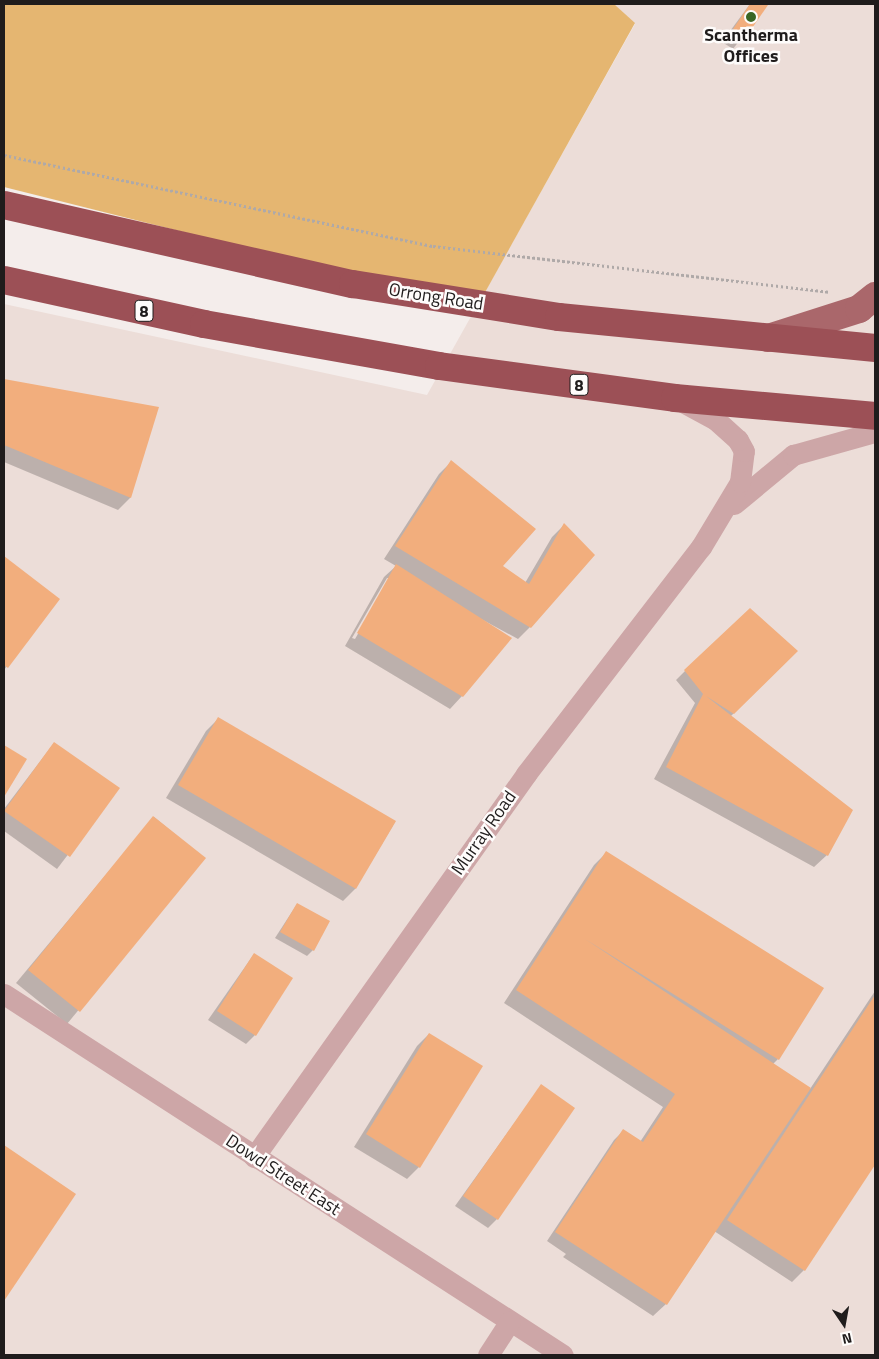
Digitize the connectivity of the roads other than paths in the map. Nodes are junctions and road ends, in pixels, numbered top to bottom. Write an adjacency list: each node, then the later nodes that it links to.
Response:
1 (4, 205): 4 (highway, Orrong Road)
2 (4, 280): 6 (highway, 8)
3 (875, 296): 4 (main road)
4 (768, 338): 5 (highway, Orrong Road)
5 (875, 348)
6 (674, 398): 7 (highway, 8); 9 (street, Murray Road)
7 (875, 416)
8 (875, 432): 9 (street, Murray Road)
9 (721, 516): 11 (street, Murray Road)
10 (4, 994): 11 (street, Dowd Street East)
11 (254, 1157): 12 (street, Dowd Street East)
12 (510, 1321): 13 (street); 14 (street, Dowd Street East)
13 (488, 1355)
14 (563, 1355)

